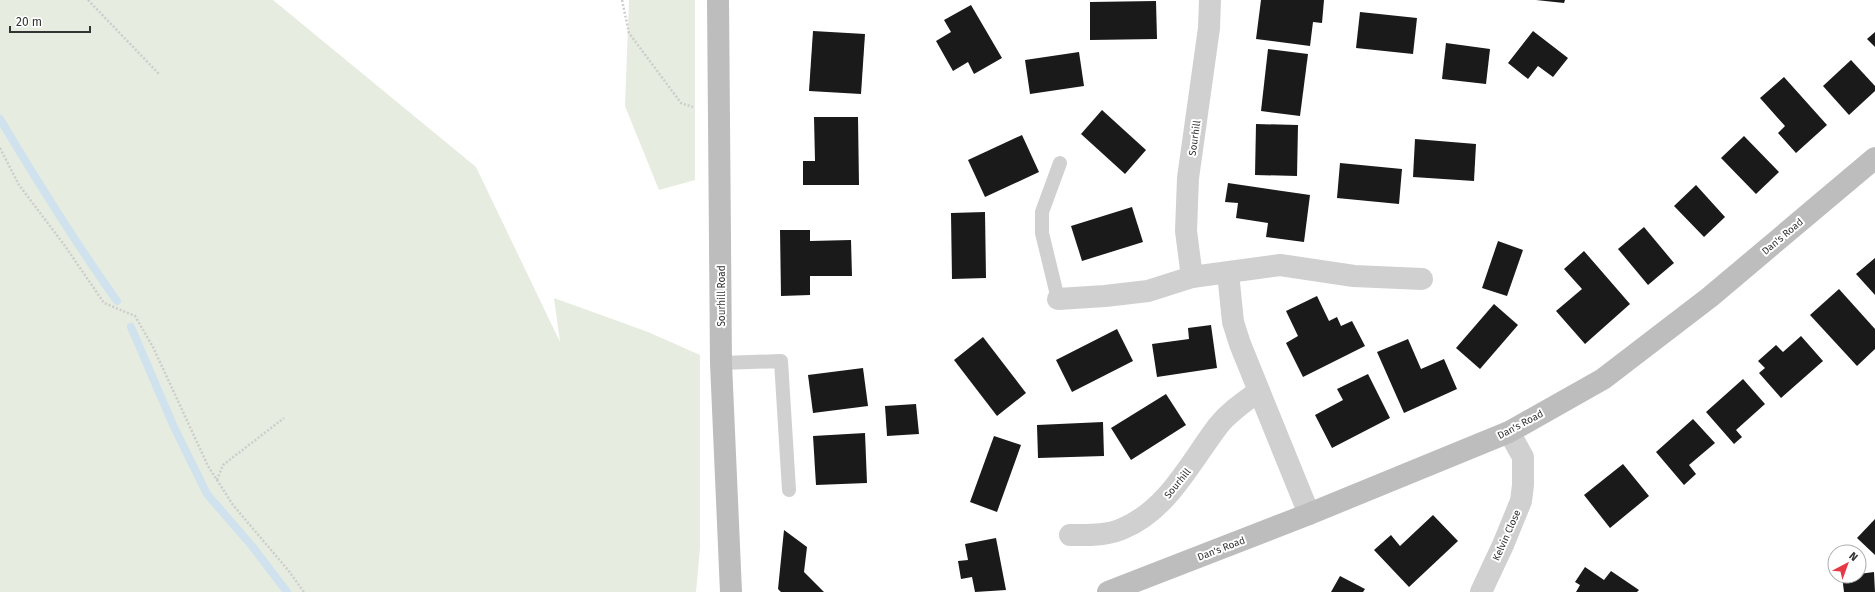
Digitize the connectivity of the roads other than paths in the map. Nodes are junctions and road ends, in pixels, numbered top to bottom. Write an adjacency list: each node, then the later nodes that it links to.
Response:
1 (718, 0): 9 (street, Sourhill Road)
2 (1210, 0): 6 (street, Sourhill)
3 (1875, 158): 11 (street, Dan's Road)
4 (1060, 162): 8 (lane)
5 (1228, 272): 6 (street); 7 (street); 10 (street)
6 (1192, 277): 8 (street)
7 (1422, 279)
8 (1058, 299)
9 (721, 362): 12 (lane); 15 (street, Sourhill Road)
10 (1259, 390): 13 (street); 14 (street, Sourhill)
11 (1509, 432): 13 (street, Dan's Road); 17 (street, Kelvin Close)
12 (788, 490)
13 (1309, 514): 16 (street, Dan's Road)
14 (1070, 535)
15 (731, 592)
16 (1108, 592)
17 (1480, 592)

